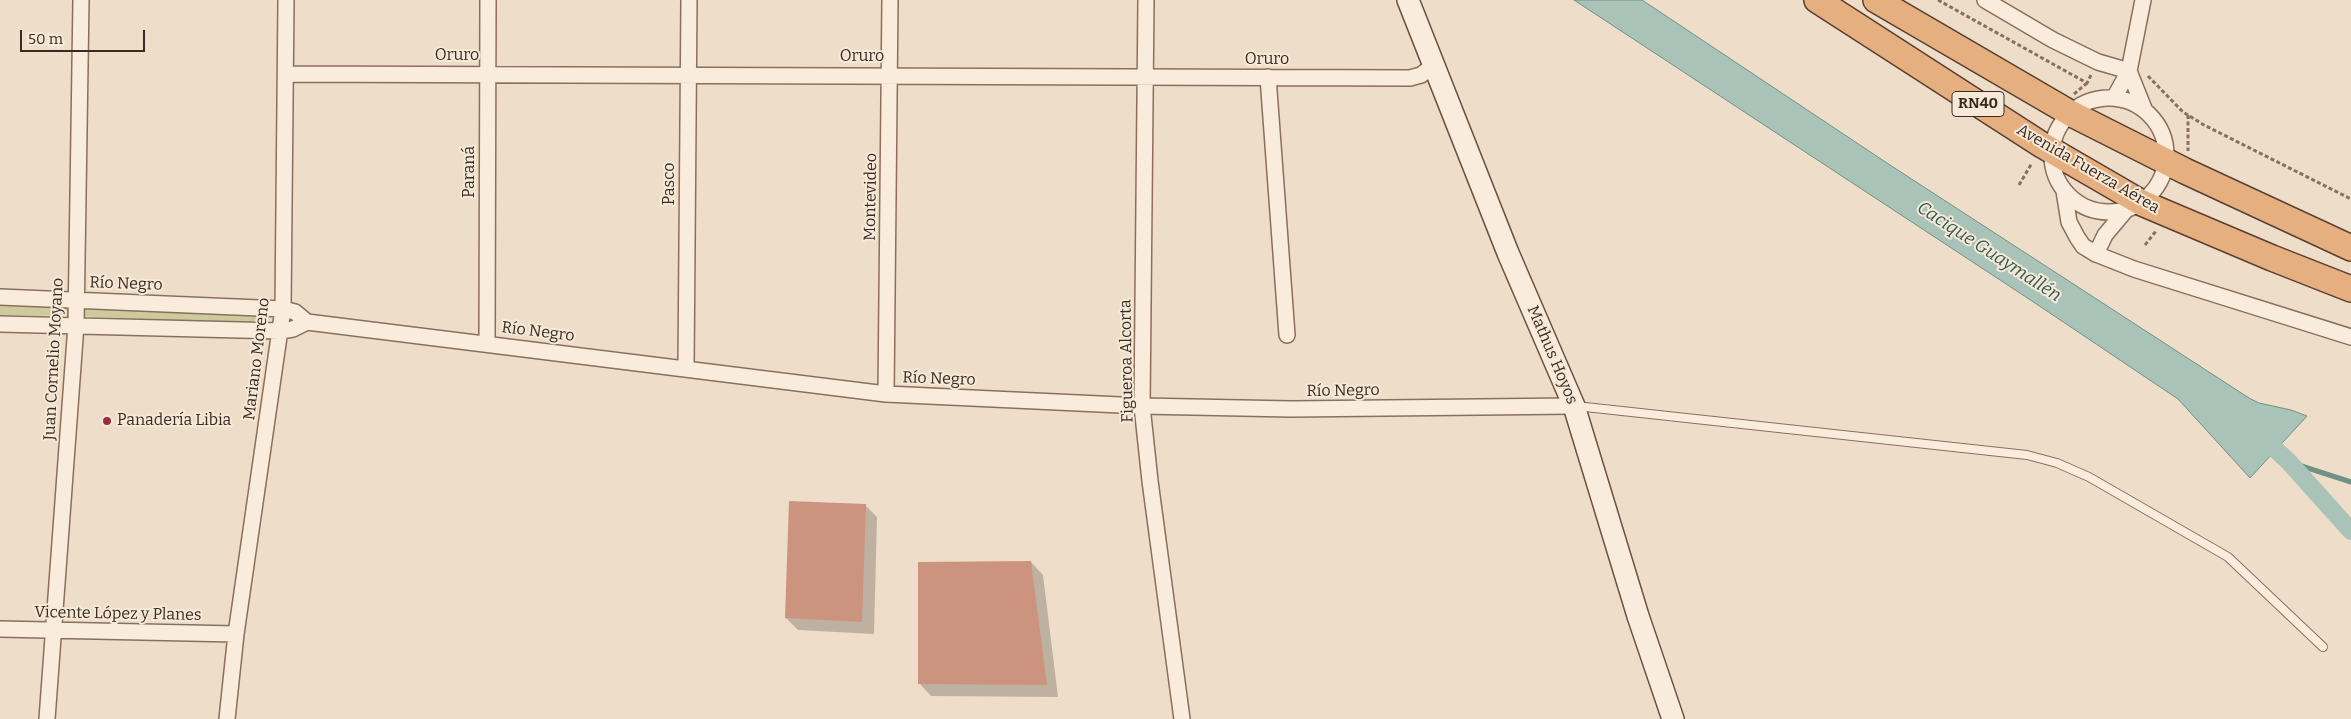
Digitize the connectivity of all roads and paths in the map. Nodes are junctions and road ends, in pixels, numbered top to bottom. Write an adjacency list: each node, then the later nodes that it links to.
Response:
1 (81, 0): 31 (street, Juan Cornelio Moyano)
2 (286, 0): 15 (street, Mariano Moreno)
3 (488, 0): 14 (street, Paraná)
4 (688, 0): 16 (street, Pasco)
5 (890, 0): 17 (street, Montevideo)
6 (1146, 0): 18 (street, Figueroa Alcorta)
7 (1408, 0): 12 (main road, Mathus Hoyos)
8 (1818, 0): 23 (highway, Avenida Fuerza Aérea / RN40)
9 (1876, 0): 22 (highway, RN40)
10 (1985, 0): 13 (street)
11 (2143, 0): 13 (street)
12 (1434, 64): 19 (street, Oruro); 43 (main road, Mathus Hoyos)
13 (2129, 71): 20 (street); 21 (street)
14 (488, 73): 15 (street, Oruro); 16 (street, Oruro); 39 (street, Paraná)
15 (286, 74): 32 (street, Mariano Moreno)
16 (688, 74): 17 (street, Oruro); 40 (street, Pasco)
17 (890, 75): 18 (street, Oruro); 41 (street, Montevideo)
18 (1146, 76): 19 (street, Oruro); 42 (street, Figueroa Alcorta)
19 (1268, 77): 37 (street)
20 (2114, 98): 21 (street); 22 (street)
21 (2145, 111): 24 (street)
22 (2070, 113): 23 (street); 24 (highway, RN40)
23 (2051, 151): 25 (street); 26 (highway, Avenida Fuerza Aérea / RN40)
24 (2166, 162): 26 (street); 27 (highway, RN40)
25 (2064, 191): 26 (street); 28 (street)
26 (2134, 206): 28 (street); 29 (highway, Avenida Fuerza Aérea / RN40)
27 (2351, 248)
28 (2096, 254): 38 (street)
29 (2351, 289)
30 (0, 297): 31 (street, Río Negro)
31 (76, 300): 32 (street, Río Negro); 35 (street, Juan Cornelio Moyano)
32 (283, 309): 33 (street, Río Negro); 36 (street, Mariano Moreno)
33 (307, 322): 36 (street, Río Negro); 39 (street, Río Negro)
34 (0, 324): 35 (street, Río Negro)
35 (76, 325): 36 (street, Río Negro); 45 (street, Juan Cornelio Moyano)
36 (280, 331): 46 (street, Mariano Moreno)
37 (1288, 335)
38 (2351, 337)
39 (487, 343): 40 (street, Río Negro)
40 (686, 368): 41 (street, Río Negro)
41 (886, 394): 42 (street, Río Negro)
42 (1142, 406): 43 (street, Río Negro); 50 (street, Figueroa Alcorta)
43 (1574, 406): 47 (lane); 51 (main road, Mathus Hoyos)
44 (0, 629): 45 (street, Vicente López y Planes)
45 (53, 630): 46 (street, Vicente López y Planes); 48 (street, Juan Cornelio Moyano)
46 (236, 634): 49 (street, Mariano Moreno)
47 (2323, 648)
48 (47, 719)
49 (227, 719)
50 (1182, 719)
51 (1673, 719)

